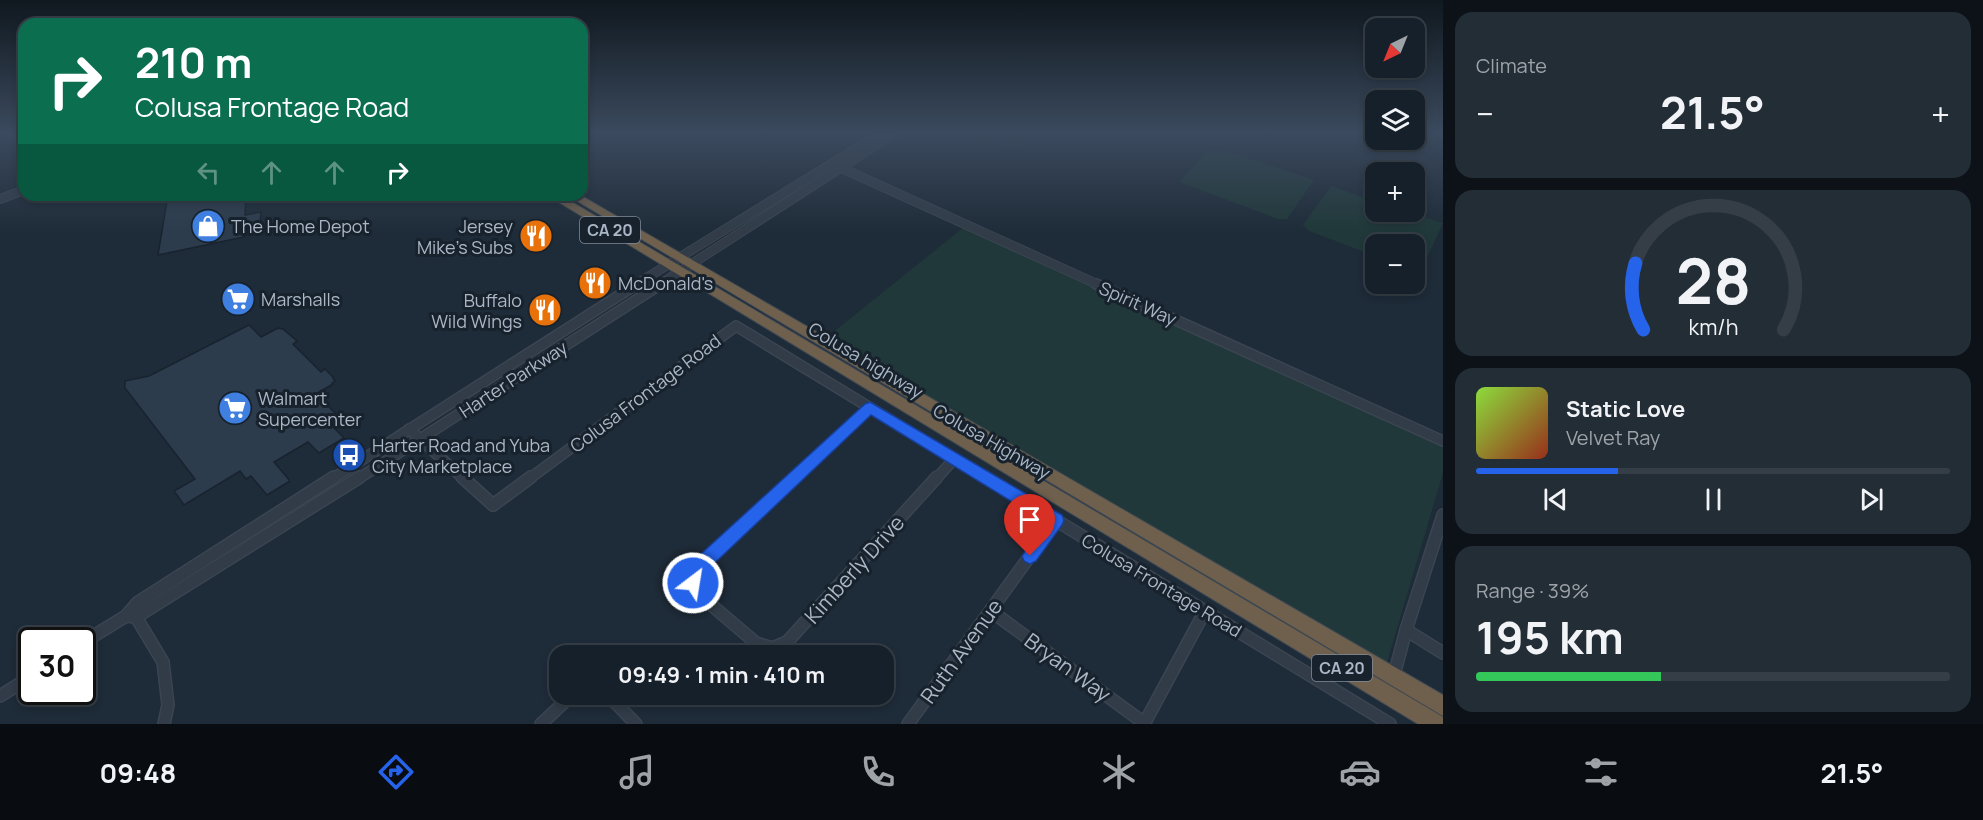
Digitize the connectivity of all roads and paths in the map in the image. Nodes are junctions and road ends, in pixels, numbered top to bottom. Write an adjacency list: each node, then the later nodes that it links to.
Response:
1 (836, 166): 6 (street, Harter Parkway); 6 (street, Harter Parkway); 10 (street, Spirit Way)
2 (18, 192): 3 (street)
3 (0, 199)
4 (563, 201): 6 (highway, Colusa Highway / CA 20)
5 (581, 201): 6 (highway, Colusa Highway / CA 20)
6 (679, 264): 8 (street, Harter Parkway); 9 (street, Harter Parkway); 16 (highway, Colusa highway / CA 20); 22 (highway, Colusa Highway / CA 20)
7 (870, 408): 9 (street, Colusa Frontage Road); 11 (street, Colusa Frontage Road); 11 (street, Kimberly Drive)
8 (409, 429): 9 (street, Colusa Frontage Road); 17 (street, Harter Parkway)
9 (420, 440): 17 (street, Harter Parkway)
10 (1443, 441)
11 (954, 459): 13 (street, Colusa Frontage Road)
12 (1443, 515): 18 (street)
13 (1056, 520): 14 (street, Ruth Avenue); 15 (street, Colusa Frontage Road)
14 (991, 611): 27 (street, Bryan Way); 32 (street, Ruth Avenue)
15 (1204, 611): 27 (street); 28 (street, Colusa Frontage Road)
16 (1248, 612): 22 (highway, Colusa Highway / CA 20)
17 (131, 617): 19 (street, Harter Parkway); 29 (street)
18 (1406, 630): 20 (street); 22 (street)
19 (96, 636)
20 (1443, 653)
21 (18, 685): 23 (street)
22 (1391, 686): 26 (highway, Colusa Highway / CA 20); 33 (highway, Colusa Highway / CA 20)
23 (0, 696)
24 (561, 705): 30 (street)
25 (618, 705): 31 (street)
26 (1443, 706)
27 (1144, 723)
28 (1387, 723)
29 (164, 724)
30 (541, 724)
31 (636, 724)
32 (908, 724)
33 (1436, 724)

